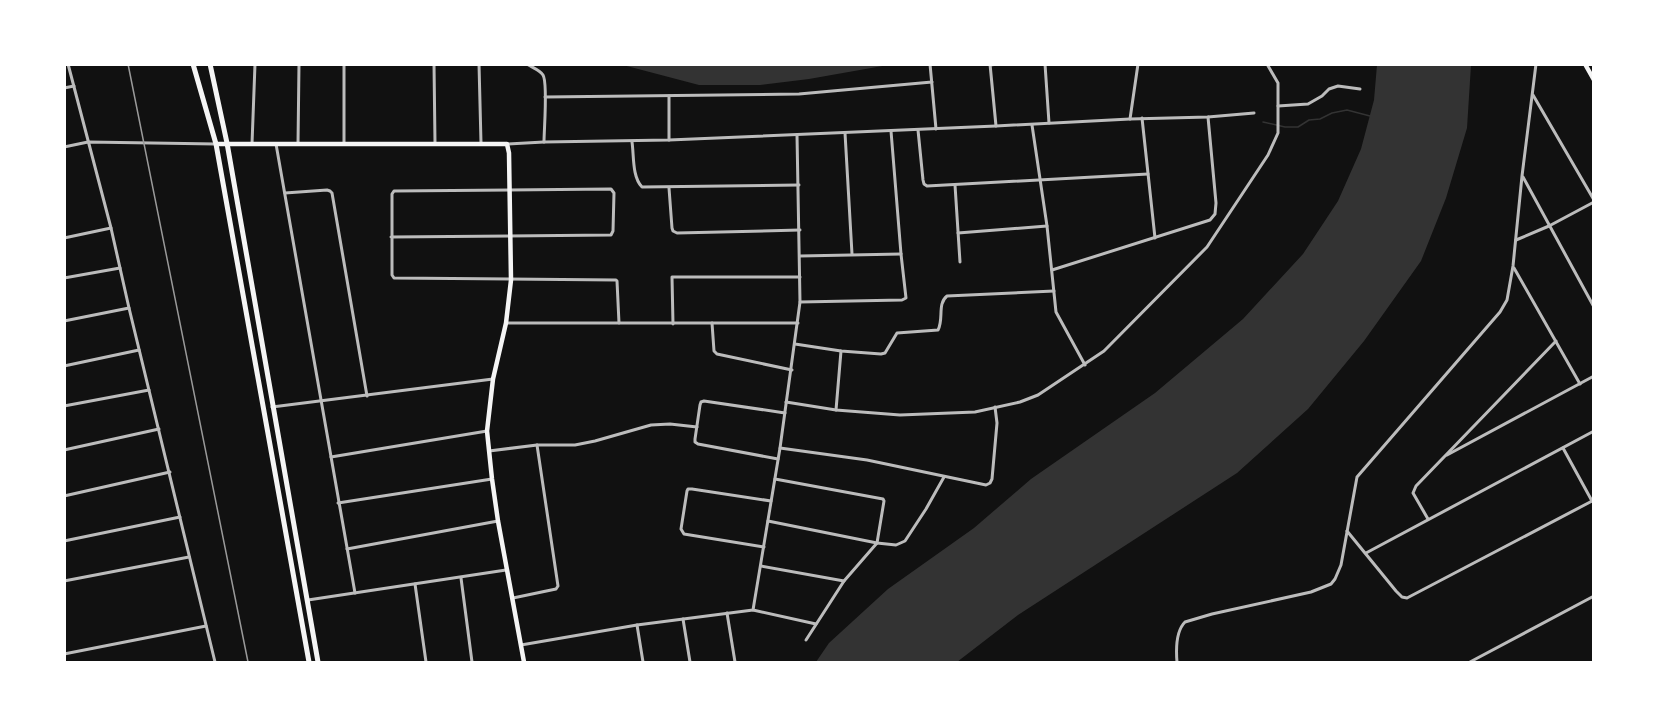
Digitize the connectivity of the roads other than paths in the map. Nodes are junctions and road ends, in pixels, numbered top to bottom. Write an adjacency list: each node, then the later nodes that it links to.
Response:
1 (68, 64): 20 (street)
2 (193, 64): 46 (main road)
3 (210, 64): 43 (main road)
4 (255, 64): 47 (street)
5 (299, 64): 49 (street)
6 (344, 64): 50 (street)
7 (434, 64): 44 (street)
8 (479, 64): 45 (street)
9 (526, 64): 25 (street)
10 (930, 64): 19 (street)
11 (998, 64): 17 (street)
12 (1045, 64): 31 (street)
13 (1138, 64): 30 (street)
14 (1267, 64): 26 (street)
15 (1536, 64): 23 (street)
16 (1585, 64): 18 (main road)
17 (990, 65): 33 (street)
18 (1593, 80)
19 (932, 82): 24 (street); 34 (street)
20 (74, 86): 21 (street); 41 (street)
21 (64, 88)
22 (1360, 89): 26 (street)
23 (1532, 94): 54 (street); 61 (street)
24 (669, 96): 25 (street); 39 (street)
25 (545, 98): 42 (street)
26 (1278, 106): 96 (street)
27 (1254, 112): 28 (street)
28 (1208, 117): 29 (street); 70 (street)
29 (1142, 118): 30 (street); 53 (street)
30 (1130, 119): 31 (street)
31 (1049, 123): 32 (street)
32 (1032, 124): 33 (street); 55 (street)
33 (996, 126): 34 (street)
34 (936, 129): 35 (street)
35 (918, 130): 36 (street); 57 (street)
36 (891, 131): 37 (street); 73 (street)
37 (845, 133): 38 (street); 72 (street)
38 (797, 135): 39 (street); 56 (street)
39 (669, 140): 40 (street)
40 (632, 141): 42 (street); 58 (street)
41 (88, 142): 46 (street); 52 (street); 64 (street)
42 (544, 142): 51 (street)
43 (227, 143): 46 (main road); 47 (main road); 107 (main road)
44 (435, 143): 45 (main road); 50 (main road)
45 (481, 143): 51 (main road)
46 (216, 144): 163 (main road)
47 (252, 144): 48 (main road)
48 (276, 144): 49 (main road); 60 (street)
49 (298, 144): 50 (main road)
50 (344, 144)
51 (507, 144): 59 (main road)
52 (64, 147)
53 (1148, 174): 55 (street); 70 (street)
54 (1522, 176): 63 (street); 71 (street)
55 (1040, 179): 57 (street); 62 (street)
56 (799, 185): 58 (street); 65 (street)
57 (955, 185): 66 (street)
58 (669, 188): 65 (street)
59 (510, 190): 67 (main road); 67 (street); 68 (street)
60 (285, 193): 103 (street); 104 (street)
61 (1593, 201): 63 (street)
62 (1047, 226): 66 (street); 78 (street)
63 (1549, 226): 71 (street); 84 (street)
64 (111, 228): 69 (street); 77 (street)
65 (800, 230): 74 (street)
66 (958, 233): 75 (street)
67 (511, 235): 68 (street); 81 (main road)
68 (391, 237): 81 (street)
69 (64, 238)
70 (1155, 238): 78 (street)
71 (1516, 240): 76 (street)
72 (852, 254): 73 (street); 74 (street)
73 (901, 254): 83 (street)
74 (800, 256): 79 (street)
75 (960, 262)
76 (1513, 266): 92 (street); 135 (street)
77 (120, 268): 80 (street); 85 (street)
78 (1052, 270): 82 (street)
79 (800, 277): 83 (street); 91 (street)
80 (64, 278)
81 (511, 280): 87 (main road); 88 (street)
82 (1054, 291): 95 (street); 96 (street)
83 (800, 302): 90 (street)
84 (1593, 307)
85 (129, 308): 86 (street); 94 (street)
86 (64, 321)
87 (506, 323): 88 (street); 100 (main road)
88 (619, 323): 91 (street)
89 (712, 323): 90 (street); 91 (street); 98 (street)
90 (798, 323): 93 (street)
91 (672, 324)
92 (1556, 341): 101 (street); 121 (street)
93 (795, 344): 95 (street); 98 (street)
94 (140, 350): 97 (street); 102 (street)
95 (841, 351): 109 (street)
96 (1085, 365): 108 (street)
97 (64, 366)
98 (792, 370): 105 (street)
99 (1593, 376): 101 (street)
100 (493, 379): 103 (street); 113 (main road)
101 (1580, 384): 121 (street)
102 (149, 390): 106 (street); 112 (street)
103 (367, 396): 104 (street)
104 (322, 401): 107 (street); 120 (street)
105 (786, 402): 109 (street); 110 (street)
106 (64, 406)
107 (272, 407): 151 (main road)
108 (995, 407): 109 (street); 124 (street)
109 (836, 410)
110 (784, 413): 111 (street); 116 (street)
111 (697, 427): 115 (street); 122 (street)
112 (159, 429): 118 (street); 123 (street)
113 (487, 431): 119 (main road); 120 (street)
114 (1593, 431): 117 (street)
115 (537, 445): 119 (street); 150 (street)
116 (780, 448): 122 (street); 124 (street)
117 (1563, 448): 128 (street); 132 (street)
118 (64, 450)
119 (489, 451): 125 (main road)
120 (331, 457): 130 (street)
121 (1442, 457): 132 (street)
122 (778, 459): 126 (street)
123 (170, 472): 127 (street); 131 (street)
124 (944, 477): 137 (street)
125 (492, 479): 130 (street); 133 (main road)
126 (775, 479): 129 (street); 137 (street)
127 (64, 496)
128 (1593, 500): 140 (street)
129 (771, 501): 134 (street); 138 (street)
130 (338, 503): 139 (street)
131 (181, 517): 136 (street); 141 (street)
132 (1428, 519): 140 (street)
133 (498, 521): 139 (street); 143 (main road)
134 (768, 521): 137 (street); 138 (street)
135 (1347, 531): 140 (street); 161 (street)
136 (64, 541)
137 (877, 543): 146 (street)
138 (764, 547): 142 (street)
139 (347, 549): 148 (street)
140 (1366, 553)
141 (189, 558): 145 (street); 157 (street)
142 (761, 566): 146 (street); 152 (street)
143 (508, 570): 144 (street); 150 (main road)
144 (461, 577): 147 (street); 166 (street)
145 (64, 581)
146 (844, 581): 155 (street)
147 (415, 584): 148 (street); 165 (street)
148 (355, 593): 151 (street)
149 (1593, 596): 171 (street)
150 (513, 598): 159 (main road)
151 (306, 601): 164 (main road)
152 (753, 610): 153 (street); 155 (street)
153 (727, 613): 154 (street); 170 (street)
154 (683, 619): 156 (street); 169 (street)
155 (816, 624): 158 (street)
156 (637, 625): 159 (street); 168 (street)
157 (206, 626): 160 (street); 162 (street)
158 (806, 640)
159 (521, 645): 167 (main road)
160 (64, 654)
161 (1177, 662)
162 (215, 663)
163 (309, 663)
164 (318, 663)
165 (426, 663)
166 (472, 663)
167 (524, 663)
168 (643, 663)
169 (690, 663)
170 (735, 663)
171 (1470, 663)

